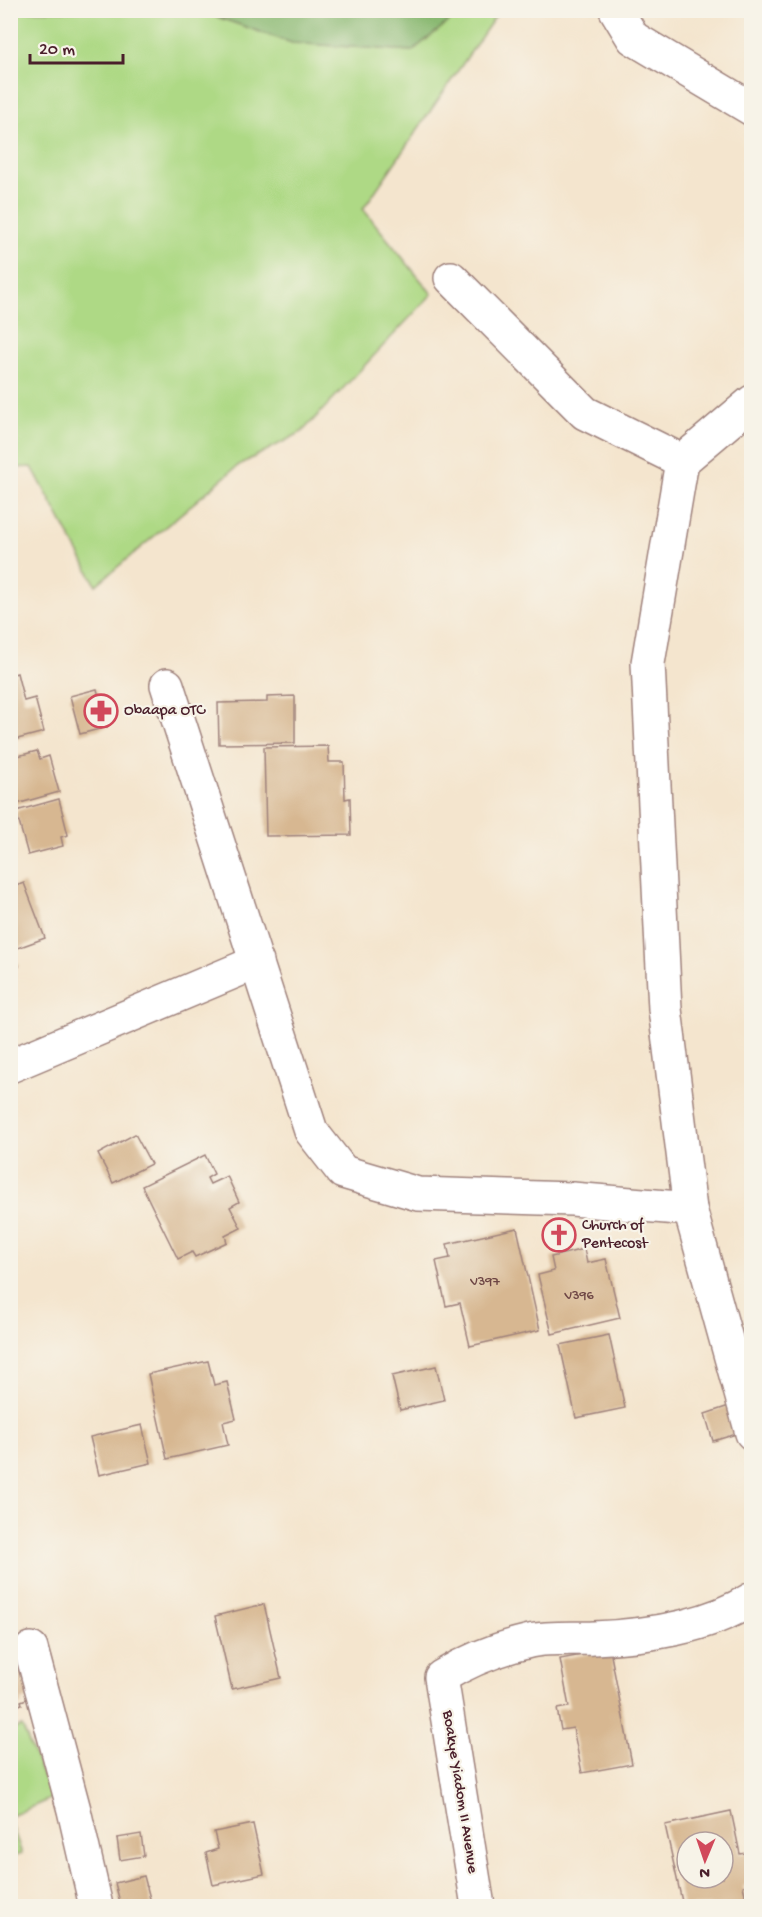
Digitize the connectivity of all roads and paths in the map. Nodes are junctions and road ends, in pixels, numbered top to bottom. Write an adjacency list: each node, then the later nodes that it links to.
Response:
1 (616, 10): 2 (street)
2 (752, 109)
3 (451, 278): 5 (street)
4 (752, 402): 5 (street)
5 (682, 461): 9 (street)
6 (167, 685): 7 (street)
7 (257, 962): 8 (street); 9 (street)
8 (10, 1066)
9 (690, 1209): 10 (street)
10 (752, 1433)
11 (752, 1599): 14 (street, Boakye Yiadom II Avenue)
12 (31, 1648): 13 (street)
13 (96, 1906)
14 (478, 1906)

